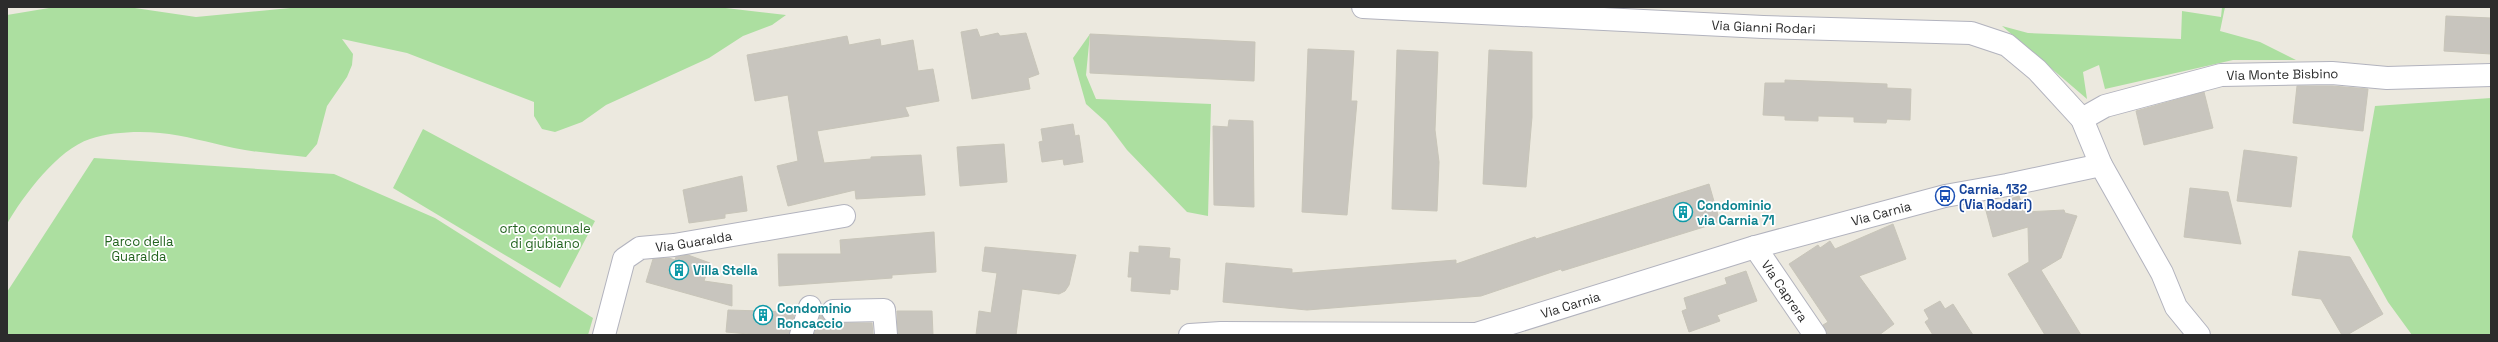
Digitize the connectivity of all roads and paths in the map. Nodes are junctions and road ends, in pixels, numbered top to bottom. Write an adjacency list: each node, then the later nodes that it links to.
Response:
1 (1363, 7): 3 (street, Via Gianni Rodari)
2 (2491, 75): 3 (street, Via Monte Bisbino)
3 (2082, 119): 4 (street, Via Gianni Rodari)
4 (2102, 165): 6 (street, Via Carnia); 16 (street)
5 (844, 216): 11 (street, Via Guaralda)
6 (1755, 247): 10 (street, Via Carnia); 15 (street, Via Caprera)
7 (810, 307): 12 (street)
8 (833, 311): 13 (street)
9 (1328, 334): 10 (street, Via Carnia); 14 (street, Via Carnia)
10 (1474, 334)
11 (604, 335)
12 (801, 335)
13 (886, 335)
14 (1190, 335)
15 (1815, 335)
16 (2199, 335)

